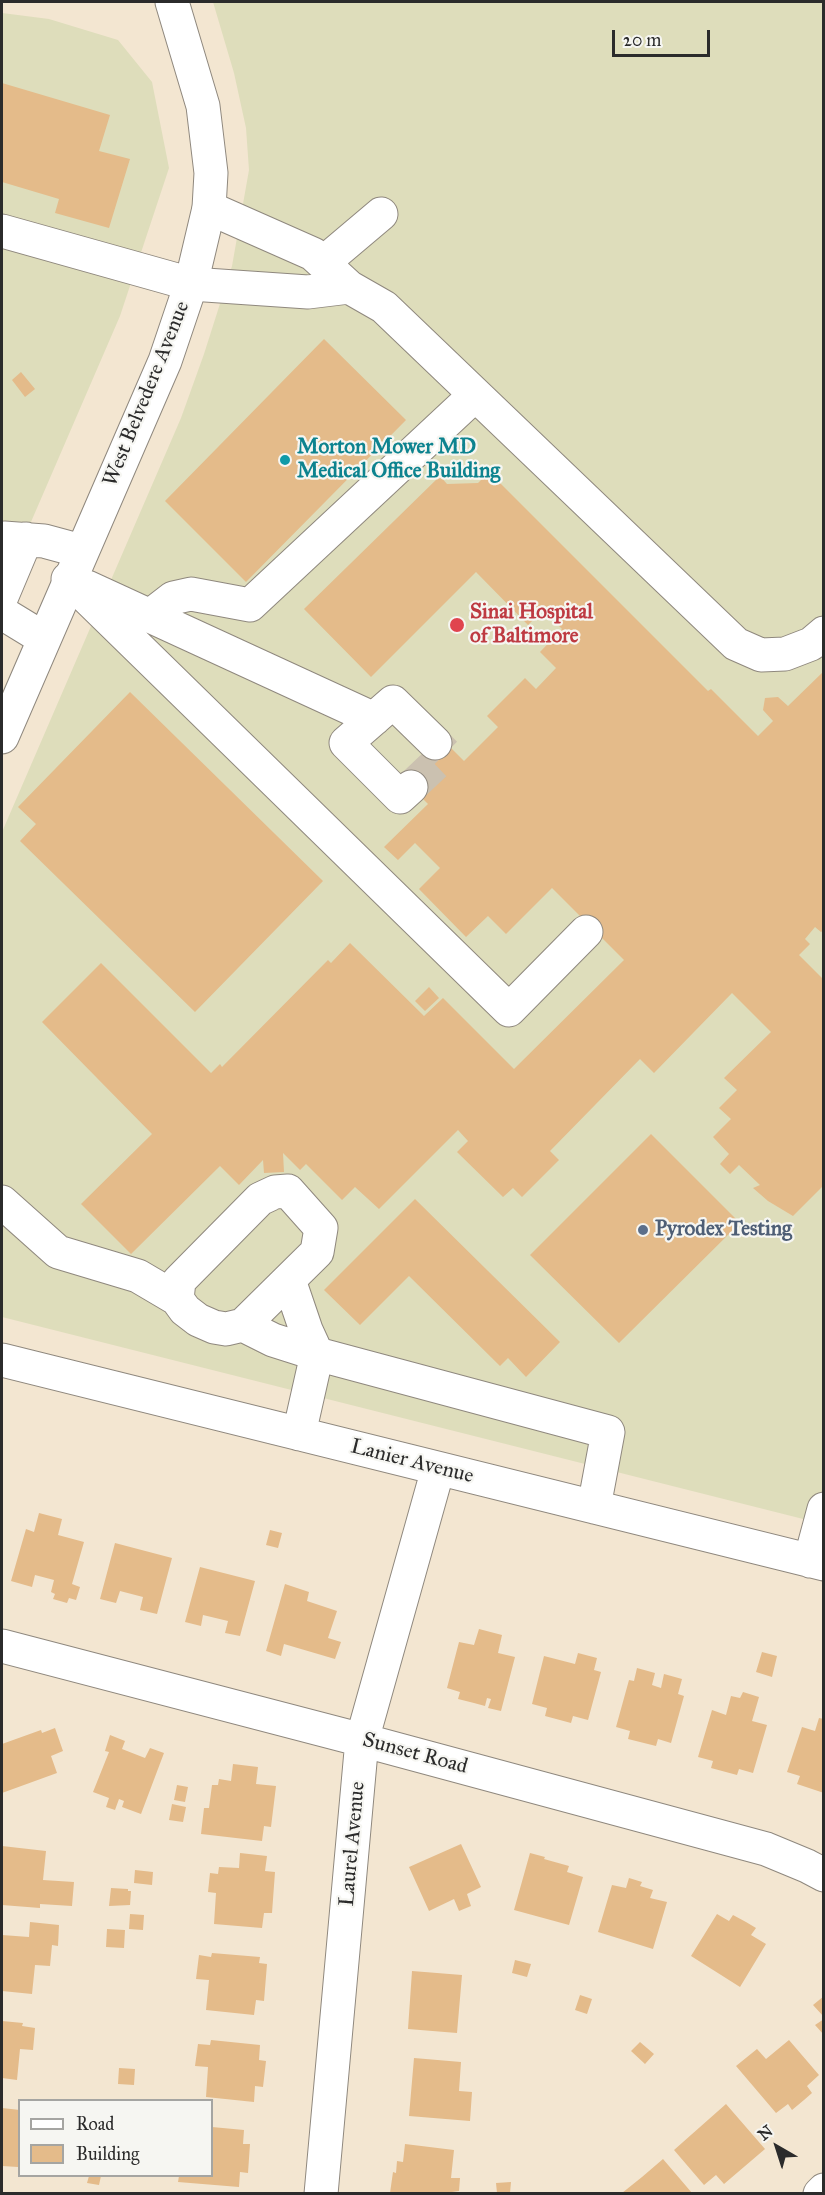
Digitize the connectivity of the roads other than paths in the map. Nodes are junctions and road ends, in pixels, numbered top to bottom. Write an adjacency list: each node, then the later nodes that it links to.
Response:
1 (172, 2): 2 (street, West Belvedere Avenue)
2 (209, 208): 5 (street); 6 (street, West Belvedere Avenue)
3 (381, 214): 5 (street)
4 (2, 231): 6 (street)
5 (323, 263): 7 (street)
6 (191, 284): 7 (street); 10 (street, West Belvedere Avenue)
7 (350, 287): 8 (street)
8 (475, 395): 13 (street); 14 (street)
9 (14, 539): 10 (street); 11 (street)
10 (74, 565): 13 (street); 15 (street, West Belvedere Avenue); 16 (street)
11 (2, 596)
12 (2, 613): 15 (street)
13 (152, 615): 16 (street); 17 (street)
14 (824, 633)
15 (43, 638): 18 (street, West Belvedere Avenue)
16 (162, 670): 21 (street)
17 (374, 719): 19 (street); 20 (street)
18 (2, 736)
19 (435, 742)
20 (411, 787)
21 (586, 932)
22 (2, 1202): 24 (street)
23 (289, 1280): 24 (street); 25 (street); 26 (street)
24 (177, 1299): 25 (street)
25 (243, 1325): 26 (street)
26 (317, 1354): 28 (street); 30 (street)
27 (2, 1360): 28 (street, Lanier Avenue)
28 (299, 1434): 29 (street, Lanier Avenue)
29 (438, 1468): 30 (street, Lanier Avenue); 34 (street, Laurel Avenue)
30 (594, 1507): 32 (street, Lanier Avenue)
31 (824, 1509): 32 (street)
32 (817, 1563)
33 (2, 1646): 34 (street, Sunset Road)
34 (362, 1740): 35 (street, Sunset Road); 37 (street, Laurel Avenue)
35 (824, 1875)
36 (824, 2190): 38 (street)
37 (321, 2193)
38 (820, 2193)

